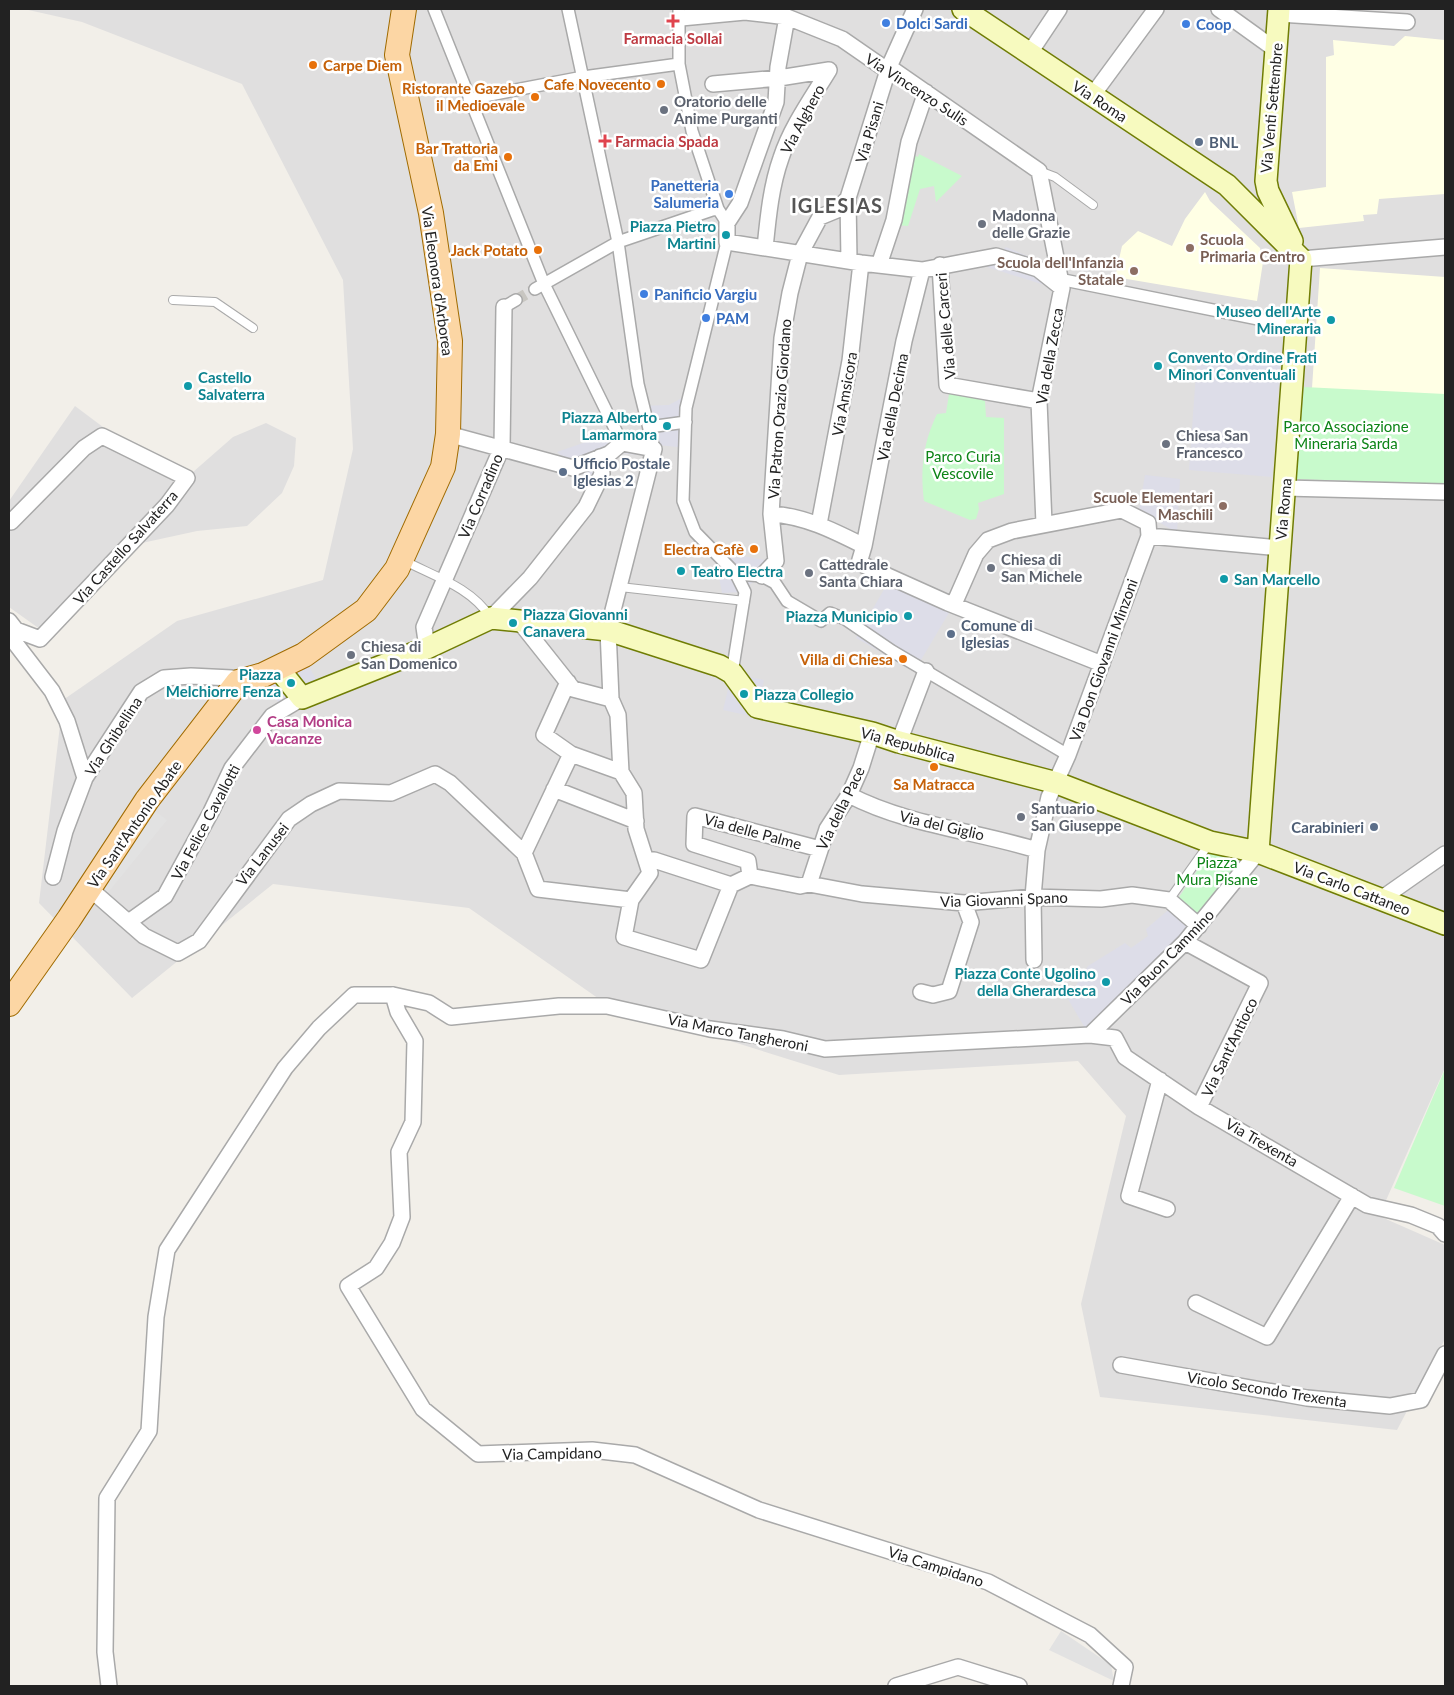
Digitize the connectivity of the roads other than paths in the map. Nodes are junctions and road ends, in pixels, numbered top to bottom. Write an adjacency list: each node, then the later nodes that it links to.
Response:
1 (404, 9): 49 (main road, Via Eleonora d'Arborea)
2 (434, 9): 22 (street)
3 (568, 9): 17 (street)
4 (915, 9): 16 (street, Via Pisani)
5 (963, 9): 14 (main road, Via Roma)
6 (1059, 9): 14 (street)
7 (1156, 9): 21 (street)
8 (1219, 9): 13 (street)
9 (1279, 11): 12 (street); 13 (main road, Via Venti Settembre)
10 (680, 13): 11 (street, Via Vincenzo Sulis); 15 (street)
11 (787, 17): 16 (street, Via Vincenzo Sulis); 18 (street)
12 (1407, 22)
13 (1276, 50): 24 (main road, Via Venti Settembre)
14 (1029, 54): 21 (main road, Via Roma)
15 (679, 64): 17 (street); 28 (street)
16 (889, 67): 20 (street, Via Vincenzo Sulis); 26 (street, Via Pisani)
17 (583, 77): 22 (street); 30 (street)
18 (779, 78): 19 (street); 29 (street); 33 (street, Via Alghero)
19 (713, 84)
20 (926, 92): 23 (street, Via Vincenzo Sulis); 37 (street)
21 (1092, 96): 25 (main road, Via Roma)
22 (469, 99): 41 (street)
23 (1038, 171): 27 (lane); 40 (street)
24 (1266, 181): 25 (main road); 35 (main road, Via Venti Settembre)
25 (1237, 192): 35 (main road, Via Roma)
26 (848, 198): 34 (street, Via Patron Orazio Giordano); 36 (street, Via Pisani)
27 (1093, 205)
28 (715, 208): 29 (street); 30 (street)
29 (728, 223): 31 (street)
30 (618, 242): 41 (street); 48 (street)
31 (731, 243): 33 (street); 47 (street)
32 (1445, 247): 35 (street)
33 (766, 248): 34 (street)
34 (800, 254): 36 (street); 56 (street, Via Patron Orazio Giordano)
35 (1301, 259): 44 (main road, Via Roma)
36 (855, 262): 37 (street); 58 (street, Via Amsicora)
37 (879, 265): 39 (street)
38 (940, 265): 39 (street); 40 (street); 46 (street, Via delle Carceri)
39 (922, 270): 61 (street, Via della Decima)
40 (1060, 284): 44 (street); 46 (street, Via della Zecca)
41 (540, 287): 50 (street)
42 (173, 300): 45 (lane)
43 (510, 304): 51 (street, Via Corradino)
44 (1298, 327): 54 (main road, Via Roma)
45 (253, 328)
46 (1039, 401): 59 (street, Via della Zecca)
47 (686, 422): 48 (street); 64 (street)
48 (649, 427): 52 (street)
49 (448, 434): 51 (street); 63 (main road, Via Eleonora d'Arborea)
50 (622, 443): 52 (street); 53 (street)
51 (502, 447): 53 (street); 66 (street, Via Corradino)
52 (654, 449): 67 (street)
53 (600, 457): 70 (street)
54 (1285, 488): 55 (street); 62 (main road, Via Roma)
55 (1445, 492)
56 (771, 514): 58 (street); 65 (street, Via Patron Orazio Giordano)
57 (12, 522): 71 (street, Via Castello Salvaterra)
58 (819, 524): 61 (street)
59 (1044, 524): 60 (street); 69 (street)
60 (1148, 536): 62 (street); 76 (street, Via Don Giovanni Minzoni)
61 (864, 546): 69 (street, Via della Decima)
62 (1280, 548): 97 (main road, Via Roma)
63 (401, 559): 66 (lane); 78 (main road, Via Eleonora d'Arborea)
64 (736, 574): 65 (street); 68 (street)
65 (762, 576): 77 (street)
66 (444, 582): 70 (lane); 75 (street, Via Corradino)
67 (620, 587): 68 (lane); 73 (street)
68 (745, 596): 79 (street)
69 (951, 604): 76 (street)
70 (491, 618): 72 (main road); 75 (main road, Via Felice Cavallotti)
71 (9, 621)
72 (519, 621): 73 (main road); 81 (street)
73 (608, 630): 79 (main road); 83 (street)
74 (9, 635): 89 (street)
75 (427, 648): 82 (main road, Via Felice Cavallotti)
76 (1102, 664): 87 (street, Via Don Giovanni Minzoni)
77 (921, 667): 85 (street); 87 (street)
78 (278, 668): 80 (main road); 82 (main road)
79 (732, 673): 84 (main road, Via Repubblica)
80 (238, 682): 89 (street, Via Ghibellina); 105 (main road, Via Sant'Antonio Abate)
81 (568, 682): 83 (street); 86 (street)
82 (302, 698): 111 (street, Via Felice Cavallotti)
83 (611, 699): 88 (street)
84 (872, 733): 85 (main road, Via Repubblica); 92 (street, Via della Pace)
85 (899, 742): 90 (main road, Via Repubblica)
86 (571, 754): 88 (street); 91 (street)
87 (1068, 754): 90 (street, Via Don Giovanni Minzoni)
88 (621, 772): 93 (street)
89 (85, 778): 102 (street, Via Ghibellina)
90 (1057, 783): 94 (main road, Via Repubblica); 96 (street, Via Don Giovanni Minzoni)
91 (554, 789): 93 (street); 98 (street)
92 (849, 795): 95 (street, Via della Pace); 96 (street, Via del Giglio)
93 (636, 821): 100 (street)
94 (1210, 842): 97 (main road, Via Carlo Cattaneo); 109 (lane)
95 (820, 849): 101 (street, Via delle Palme); 103 (street, Via della Pace)
96 (1037, 850): 106 (street, Via Don Giovanni Minzoni)
97 (1258, 852): 107 (main road, Via Carlo Cattaneo); 113 (street, Via Buon Cammino)
98 (524, 853): 108 (street, Via Lanusei); 111 (street, Via Lanusei)
99 (1445, 854): 107 (street)
100 (646, 860): 104 (street); 108 (street)
101 (750, 876): 103 (street, Via Giovanni Spano); 104 (street)
102 (53, 878)
103 (809, 884): 110 (street, Via Giovanni Spano)
104 (731, 885): 108 (street)
105 (90, 888): 111 (street, Via Lanusei); 118 (main road, Via Sant'Antonio Abate)
106 (1032, 897): 109 (street, Via Giovanni Spano); 110 (street, Via Giovanni Spano); 115 (street, Via Don Giovanni Minzoni)
107 (1380, 899): 112 (main road, Via Carlo Cattaneo)
108 (631, 900)
109 (1170, 900): 113 (street)
110 (964, 903): 116 (street)
111 (130, 922)
112 (1445, 924)
113 (1199, 926): 114 (street, Via Buon Cammino)
114 (1185, 942): 119 (street, Via Buon Cammino); 121 (street, Via Sant'Antioco)
115 (1034, 960)
116 (921, 992)
117 (393, 995): 119 (street, Via Marco Tangheroni); 128 (street, Via Marco Tangheroni); 131 (street, Via Campidano)
118 (9, 1004)
119 (1090, 1036): 120 (street, Via Trexenta)
120 (1160, 1080): 121 (street, Via Trexenta); 123 (street)
121 (1200, 1107): 122 (street, Via Trexenta)
122 (1352, 1196): 124 (street, Via Trexenta); 125 (street)
123 (1167, 1209)
124 (1445, 1234)
125 (1196, 1303)
126 (1445, 1354): 127 (street, Vicolo Secondo Trexenta)
127 (1121, 1365)
128 (109, 1686)
129 (896, 1686): 130 (street)
130 (1019, 1686)
131 (1121, 1686)

